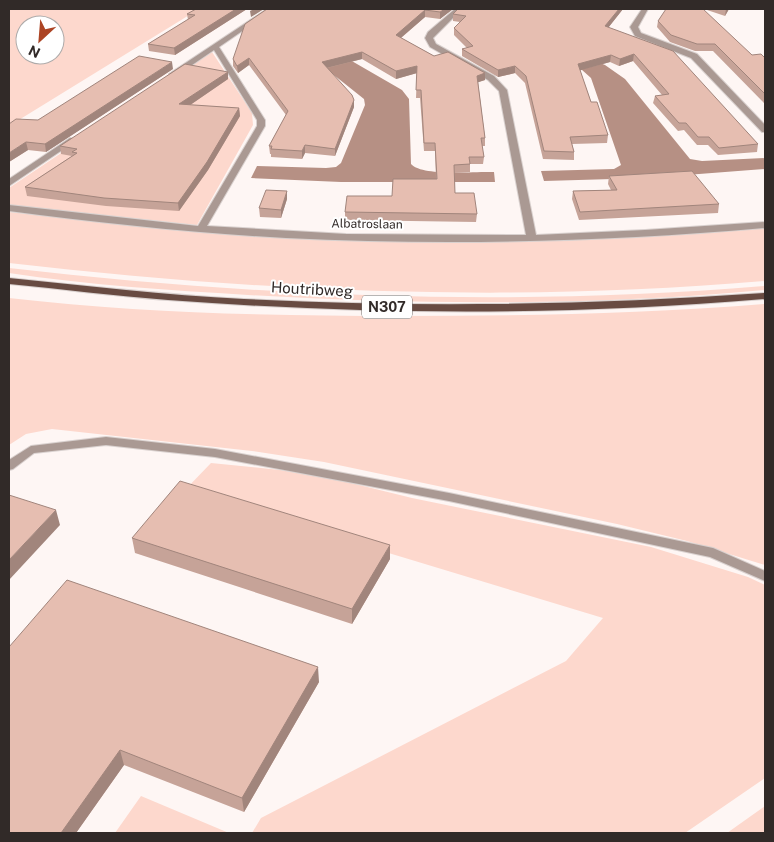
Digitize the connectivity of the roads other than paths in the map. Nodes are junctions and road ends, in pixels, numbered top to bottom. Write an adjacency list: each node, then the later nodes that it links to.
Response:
1 (271, 9): 4 (street)
2 (459, 9): 12 (street)
3 (645, 9): 6 (street)
4 (215, 46): 5 (street); 11 (street)
5 (165, 78)
6 (765, 130)
7 (83, 133): 8 (street)
8 (9, 183)
9 (9, 208): 11 (street, Albatroslaan)
10 (765, 225): 12 (street, Albatroslaan)
11 (201, 228): 12 (street, Albatroslaan)
12 (532, 238)
13 (9, 281): 14 (main road, Houtribweg / N307)
14 (765, 296)
15 (9, 466): 16 (lane)
16 (765, 576)

